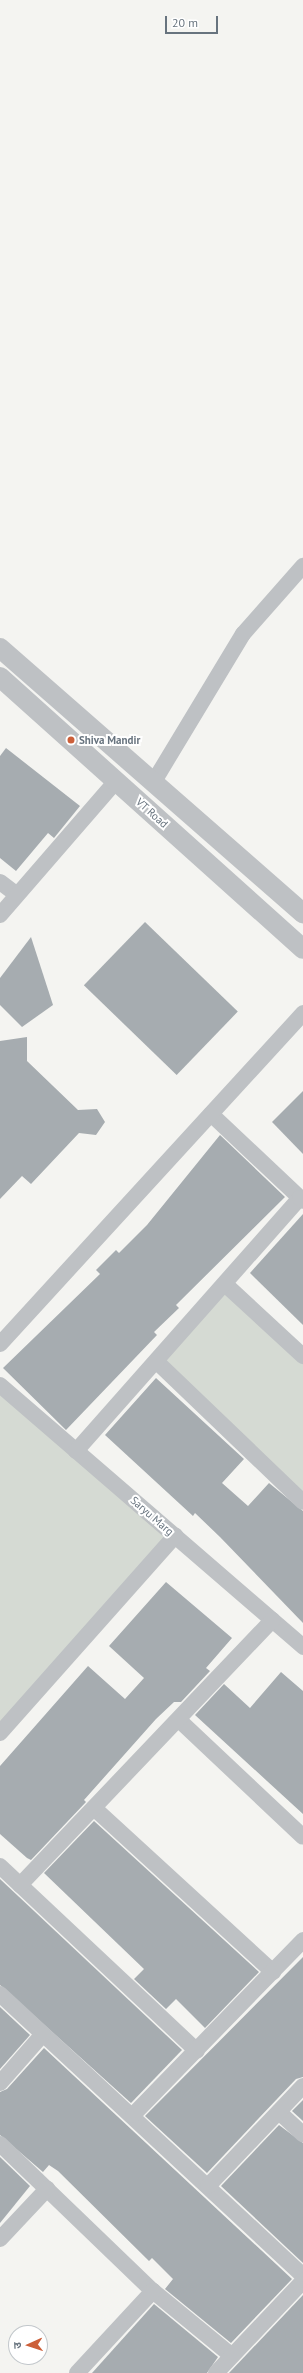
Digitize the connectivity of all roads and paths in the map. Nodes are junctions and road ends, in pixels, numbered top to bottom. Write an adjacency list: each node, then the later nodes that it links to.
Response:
1 (303, 566): 5 (street)
2 (0, 648): 5 (street, VT Road)
3 (0, 677): 4 (street, VT Road)
4 (116, 781): 7 (street); 10 (street, VT Road)
5 (153, 783): 8 (street, VT Road)
6 (0, 882): 7 (street)
7 (17, 895): 9 (street)
8 (303, 913)
9 (0, 914)
10 (303, 949)
11 (303, 1013): 12 (street)
12 (211, 1114): 13 (street); 15 (street)
13 (301, 1199): 14 (street)
14 (226, 1285): 16 (street); 17 (street)
15 (0, 1344)
16 (303, 1356)
17 (158, 1362): 19 (street); 20 (street)
18 (0, 1385): 19 (street, Saryu Marg)
19 (76, 1450): 21 (street, Saryu Marg)
20 (303, 1502)
21 (175, 1536): 22 (street, Saryu Marg); 25 (street)
22 (272, 1620): 23 (street, Saryu Marg); 24 (street)
23 (303, 1647)
24 (179, 1720): 26 (street); 27 (street)
25 (0, 1734)
26 (94, 1808): 29 (street); 31 (street)
27 (303, 1837)
28 (0, 1866): 29 (street)
29 (20, 1885): 34 (street)
30 (303, 1940): 31 (street)
31 (273, 1972): 34 (street)
32 (0, 1994): 33 (street)
33 (43, 2034): 35 (street); 38 (street)
34 (198, 2051): 38 (street)
35 (0, 2083)
36 (303, 2086): 37 (street)
37 (279, 2112): 39 (street); 41 (street)
38 (133, 2115): 41 (street)
39 (303, 2134)
40 (0, 2144): 42 (street)
41 (208, 2186): 44 (street)
42 (47, 2189): 43 (street); 46 (street)
43 (0, 2239)
44 (303, 2276)
45 (303, 2281): 47 (street)
46 (153, 2291): 47 (street); 48 (street)
47 (232, 2356): 49 (street)
48 (77, 2373)
49 (216, 2373)

